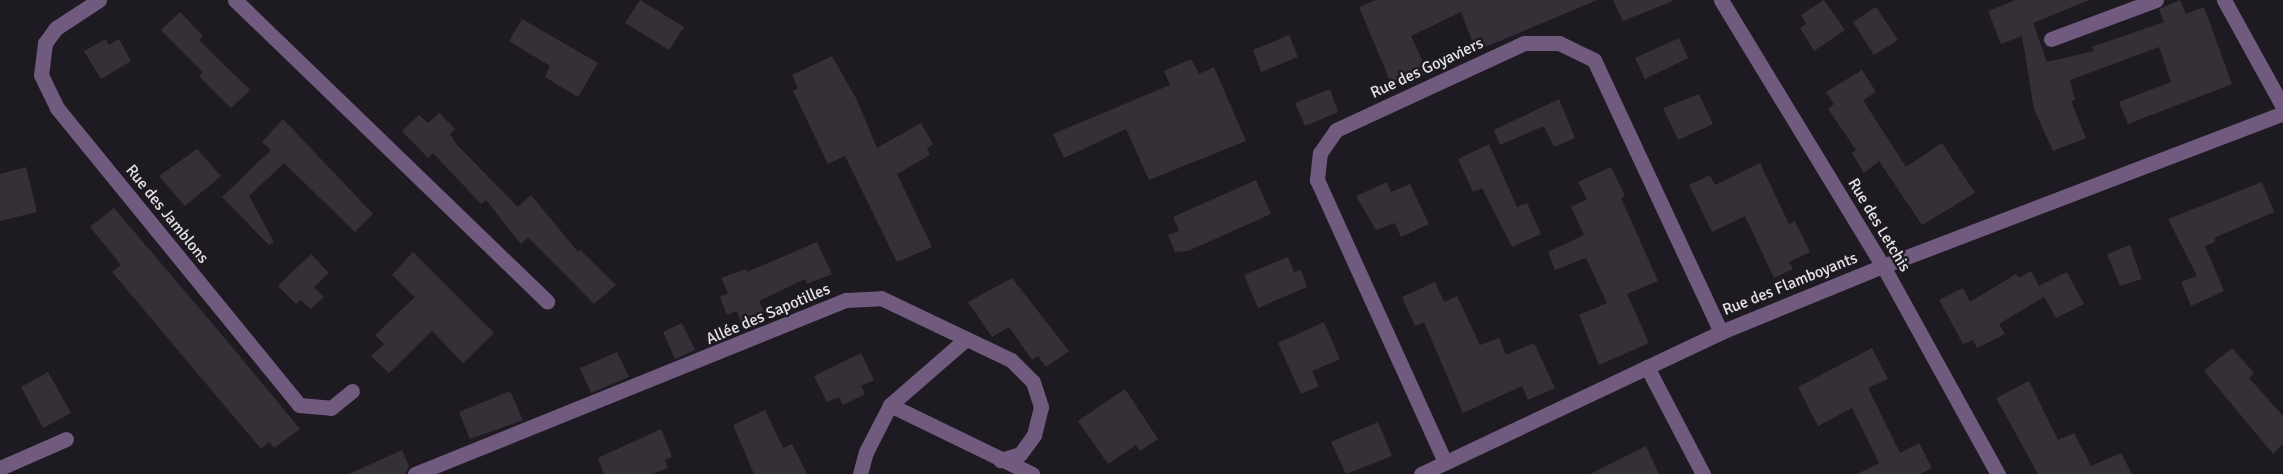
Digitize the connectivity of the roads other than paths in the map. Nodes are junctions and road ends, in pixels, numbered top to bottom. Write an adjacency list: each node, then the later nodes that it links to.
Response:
1 (99, 0): 14 (street, Rue des Jamblons)
2 (235, 0): 10 (street)
3 (1721, 0): 9 (street, Rue des Letchis)
4 (2156, 0): 6 (street)
5 (2224, 0): 7 (street)
6 (2051, 39)
7 (2283, 107)
8 (2283, 112): 9 (street, Rue des Flamboyants)
9 (1883, 266): 11 (street, Rue des Flamboyants); 25 (street, Rue des Letchis)
10 (547, 301)
11 (1721, 332): 13 (street, Rue des Flamboyants); 18 (street, Rue des Goyaviers)
12 (966, 339): 15 (street); 17 (street, Allée des Sapotilles); 20 (street, Allée des Sapotilles)
13 (1647, 367): 18 (street, Rue des Flamboyants); 24 (street)
14 (352, 391)
15 (890, 405): 17 (street); 21 (street)
16 (66, 439): 19 (street)
17 (1000, 460): 22 (street)
18 (1445, 462): 23 (street, Rue des Flamboyants)
19 (0, 468)
20 (420, 473)
21 (860, 474)
22 (1032, 474)
23 (1421, 474)
24 (1703, 474)
25 (1998, 474)

